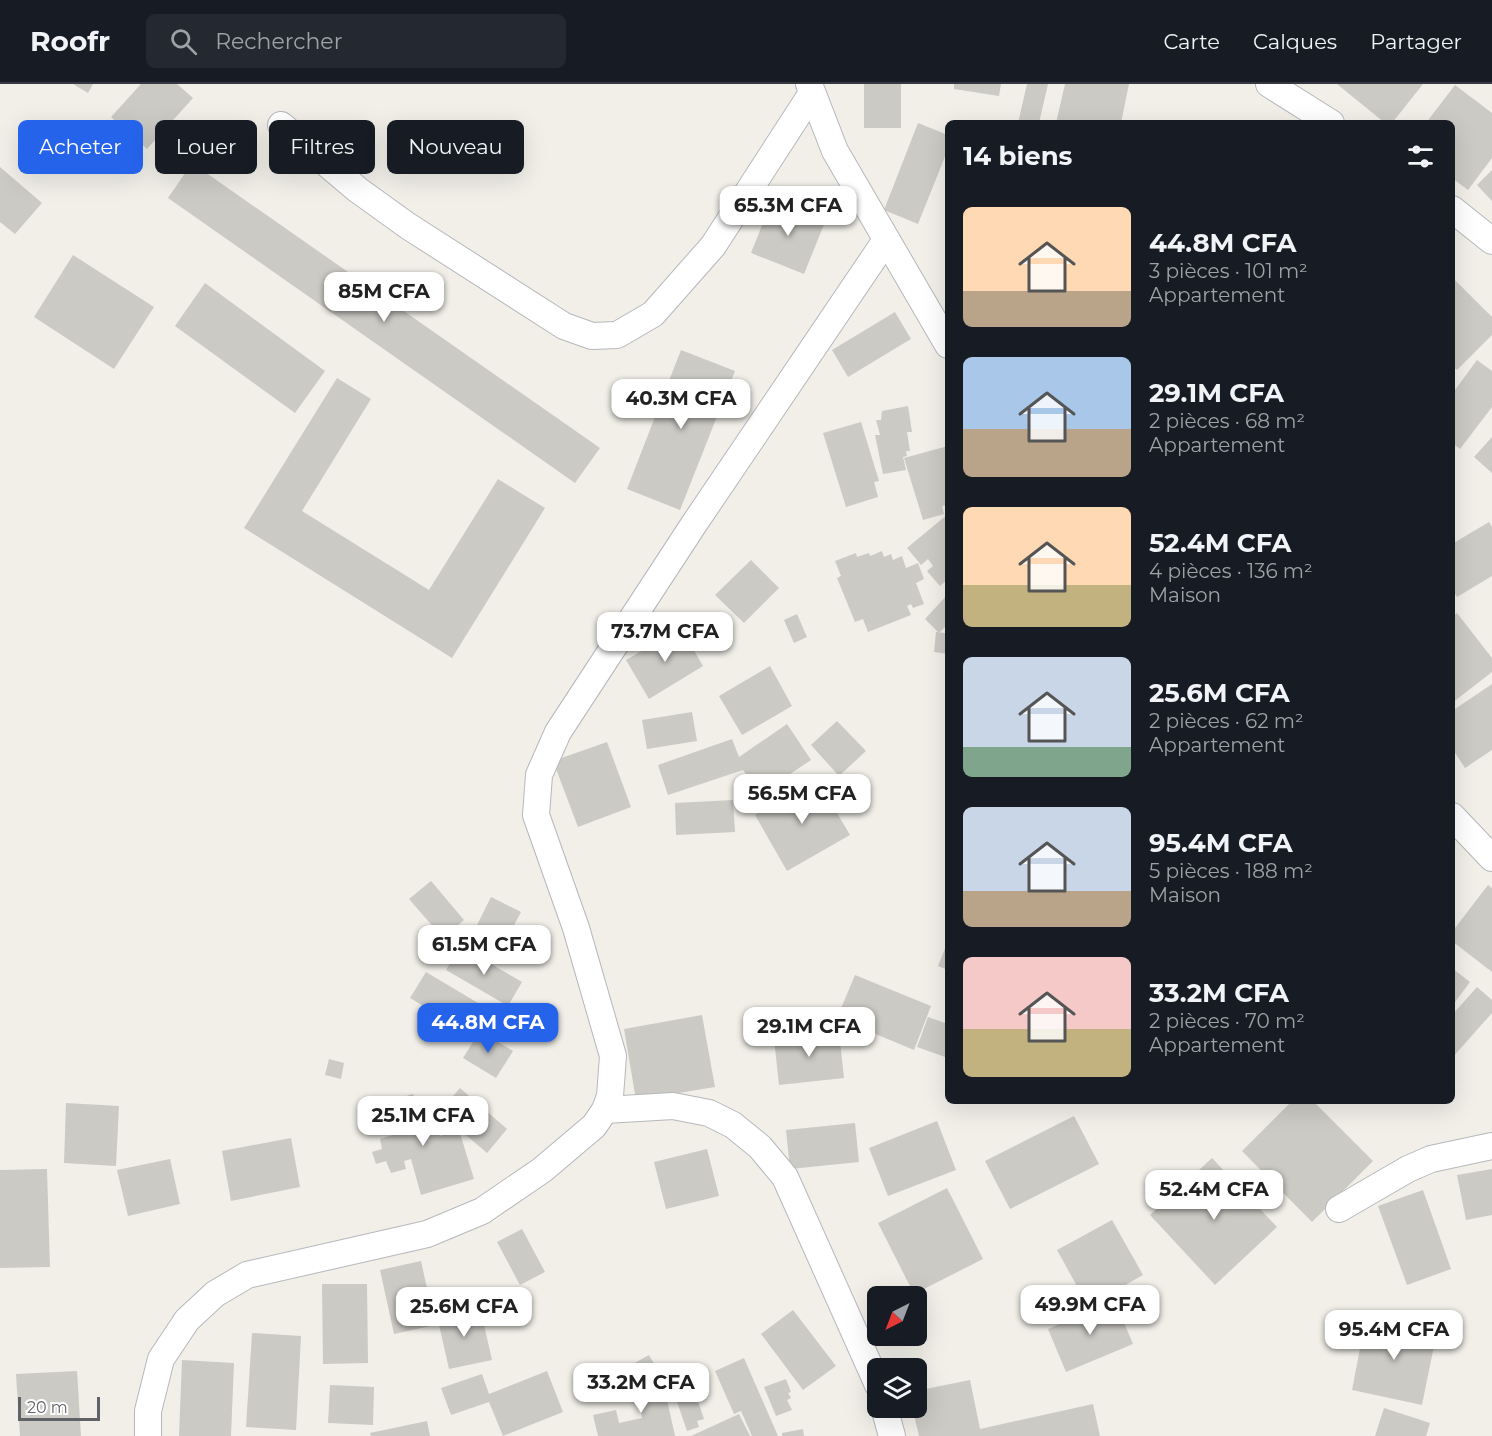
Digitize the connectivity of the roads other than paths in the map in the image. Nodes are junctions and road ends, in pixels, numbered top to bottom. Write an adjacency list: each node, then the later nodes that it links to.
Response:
1 (1269, 84): 3 (street)
2 (811, 89): 4 (street); 6 (street)
3 (1326, 120)
4 (339, 174)
5 (1455, 211): 7 (street)
6 (886, 240): 8 (street); 11 (street)
7 (1492, 241)
8 (945, 340)
9 (1455, 819): 10 (street)
10 (1492, 858)
11 (605, 1110): 14 (street); 16 (street)
12 (1492, 1146): 13 (street)
13 (1339, 1209)
14 (867, 1360)
15 (887, 1418): 17 (street)
16 (148, 1436)
17 (892, 1436)

